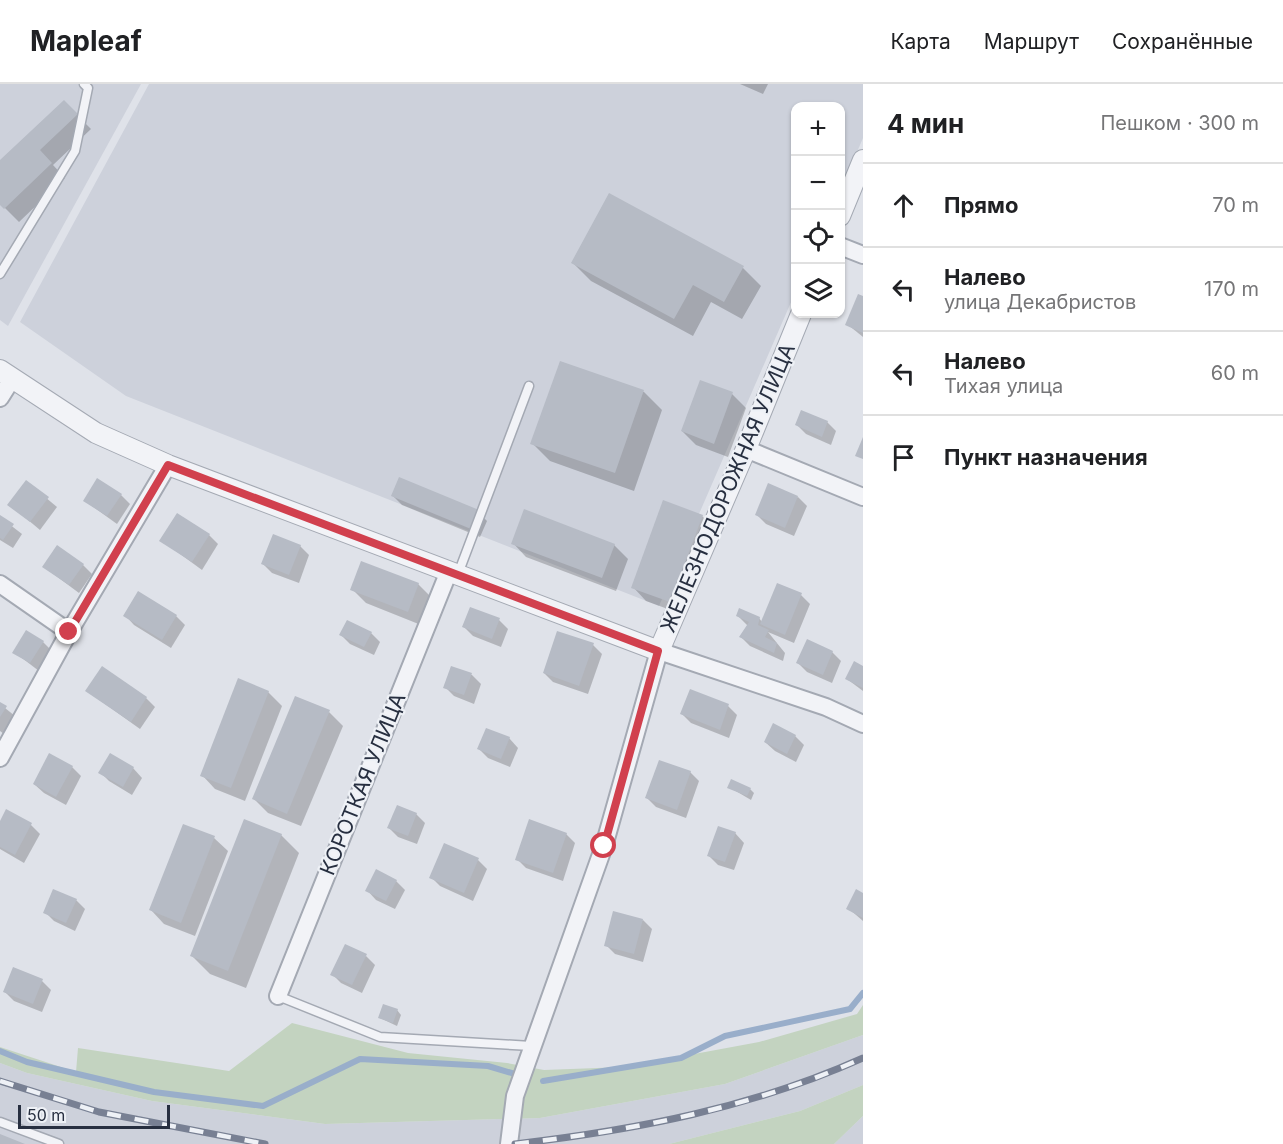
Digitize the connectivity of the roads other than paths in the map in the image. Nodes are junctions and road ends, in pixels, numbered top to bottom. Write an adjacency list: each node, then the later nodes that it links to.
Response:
1 (84, 84): 6 (lane)
2 (863, 160): 3 (street)
3 (842, 210)
4 (845, 248): 5 (street)
5 (863, 255)
6 (0, 274)
7 (799, 318): 11 (street, ЖЕЛЕЗНОДОРОЖНАЯ УЛИЦА)
8 (6, 374): 10 (street); 12 (street)
9 (529, 386): 14 (lane)
10 (0, 398)
11 (746, 449): 13 (street); 17 (street, ЖЕЛЕЗНОДОРОЖНАЯ УЛИЦА)
12 (168, 465): 14 (street); 16 (street)
13 (863, 497)
14 (453, 572): 17 (street); 20 (street, КОРОТКАЯ УЛИЦА)
15 (0, 584): 16 (street)
16 (69, 632): 19 (street)
17 (658, 651): 18 (street); 21 (street, ЖЕЛЕЗНОДОРОЖНАЯ УЛИЦА)
18 (863, 724)
19 (0, 758)
20 (278, 996): 21 (lane)
21 (531, 1046): 24 (street, ЖЕЛЕЗНОДОРОЖНАЯ УЛИЦА)
22 (0, 1122): 23 (lane)
23 (59, 1144)
24 (509, 1144)

